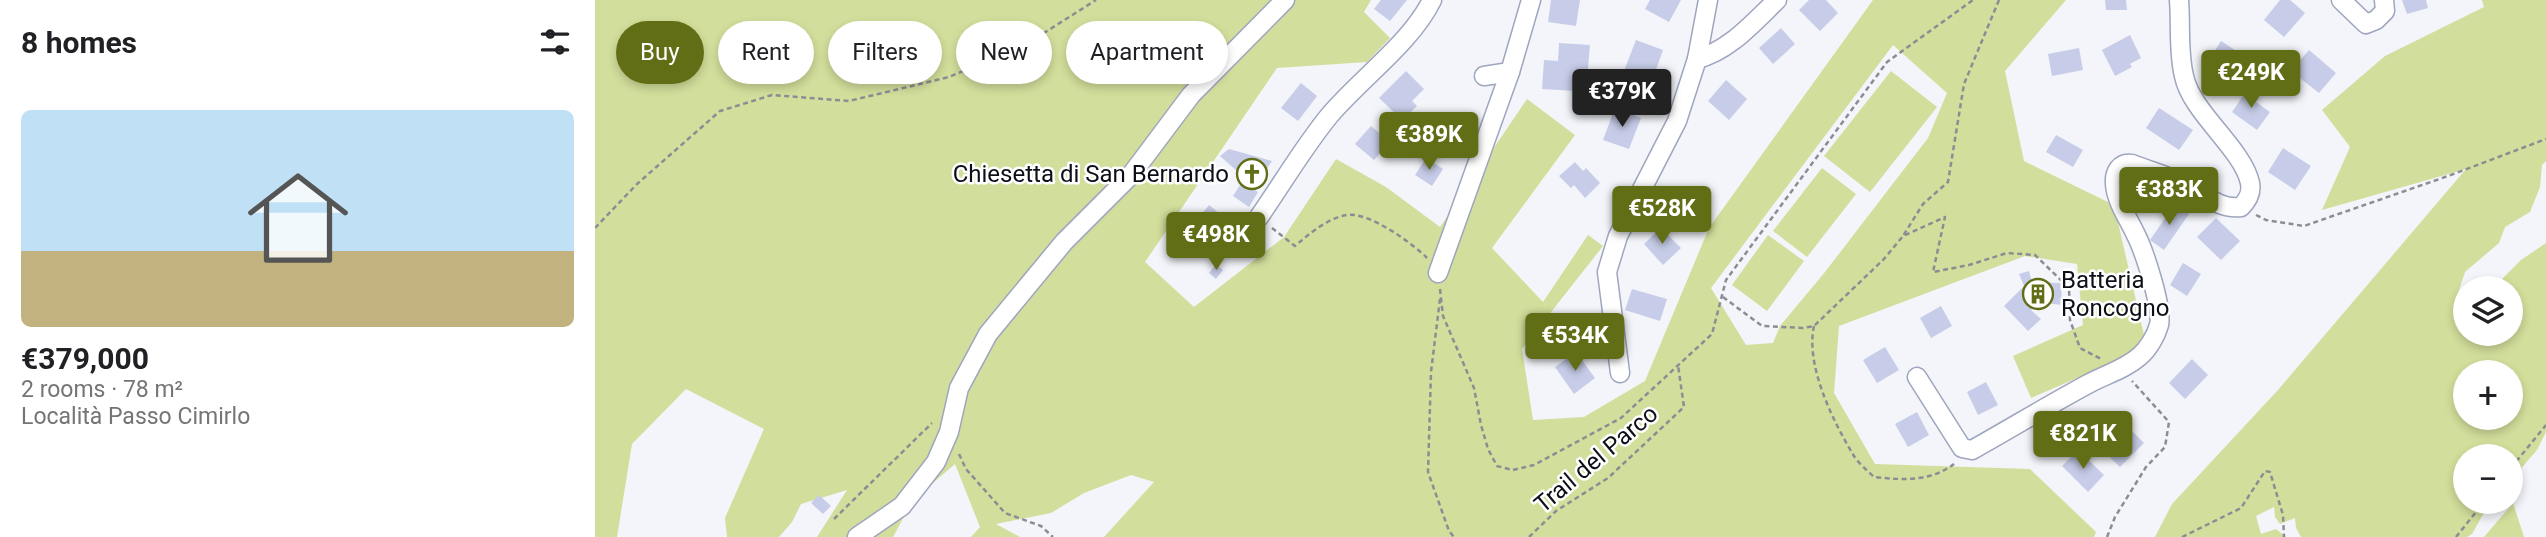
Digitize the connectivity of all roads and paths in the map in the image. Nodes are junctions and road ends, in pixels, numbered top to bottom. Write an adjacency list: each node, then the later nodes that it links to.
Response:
1 (1095, 0): 18 (path)
2 (1285, 0): 28 (street)
3 (1432, 0): 17 (street)
4 (1531, 0): 13 (street)
5 (1708, 0): 12 (street)
6 (1777, 0): 12 (street)
7 (1973, 0): 22 (path)
8 (1999, 0): 19 (path)
9 (2179, 0): 16 (street)
10 (2341, 0): 11 (street)
11 (2384, 0)
12 (1697, 59): 26 (street)
13 (1510, 72): 14 (street); 20 (street)
14 (1483, 76)
15 (2546, 139): 16 (path)
16 (2241, 207): 25 (street)
17 (1259, 217): 20 (path)
18 (595, 228)
19 (1903, 236): 23 (path); 25 (path)
20 (1438, 272): 21 (path)
21 (1441, 292): 24 (path); 37 (path)
22 (1723, 296): 23 (path); 24 (path)
23 (1814, 326): 31 (path)
24 (1678, 366): 38 (path, Trail del Parco)
25 (2122, 370): 31 (street); 39 (path)
26 (1620, 373)
27 (1917, 377): 31 (street)
28 (956, 402): 30 (street); 34 (path)
29 (2546, 425): 32 (path)
30 (949, 432): 35 (street); 36 (path)
31 (1972, 450)
32 (2523, 453)
33 (2474, 514): 42 (path)
34 (834, 519)
35 (857, 537)
36 (1053, 537)
37 (1454, 537)
38 (1529, 537)
39 (2107, 537)
40 (2182, 537): 41 (path)
41 (2284, 537)
42 (2456, 537)

